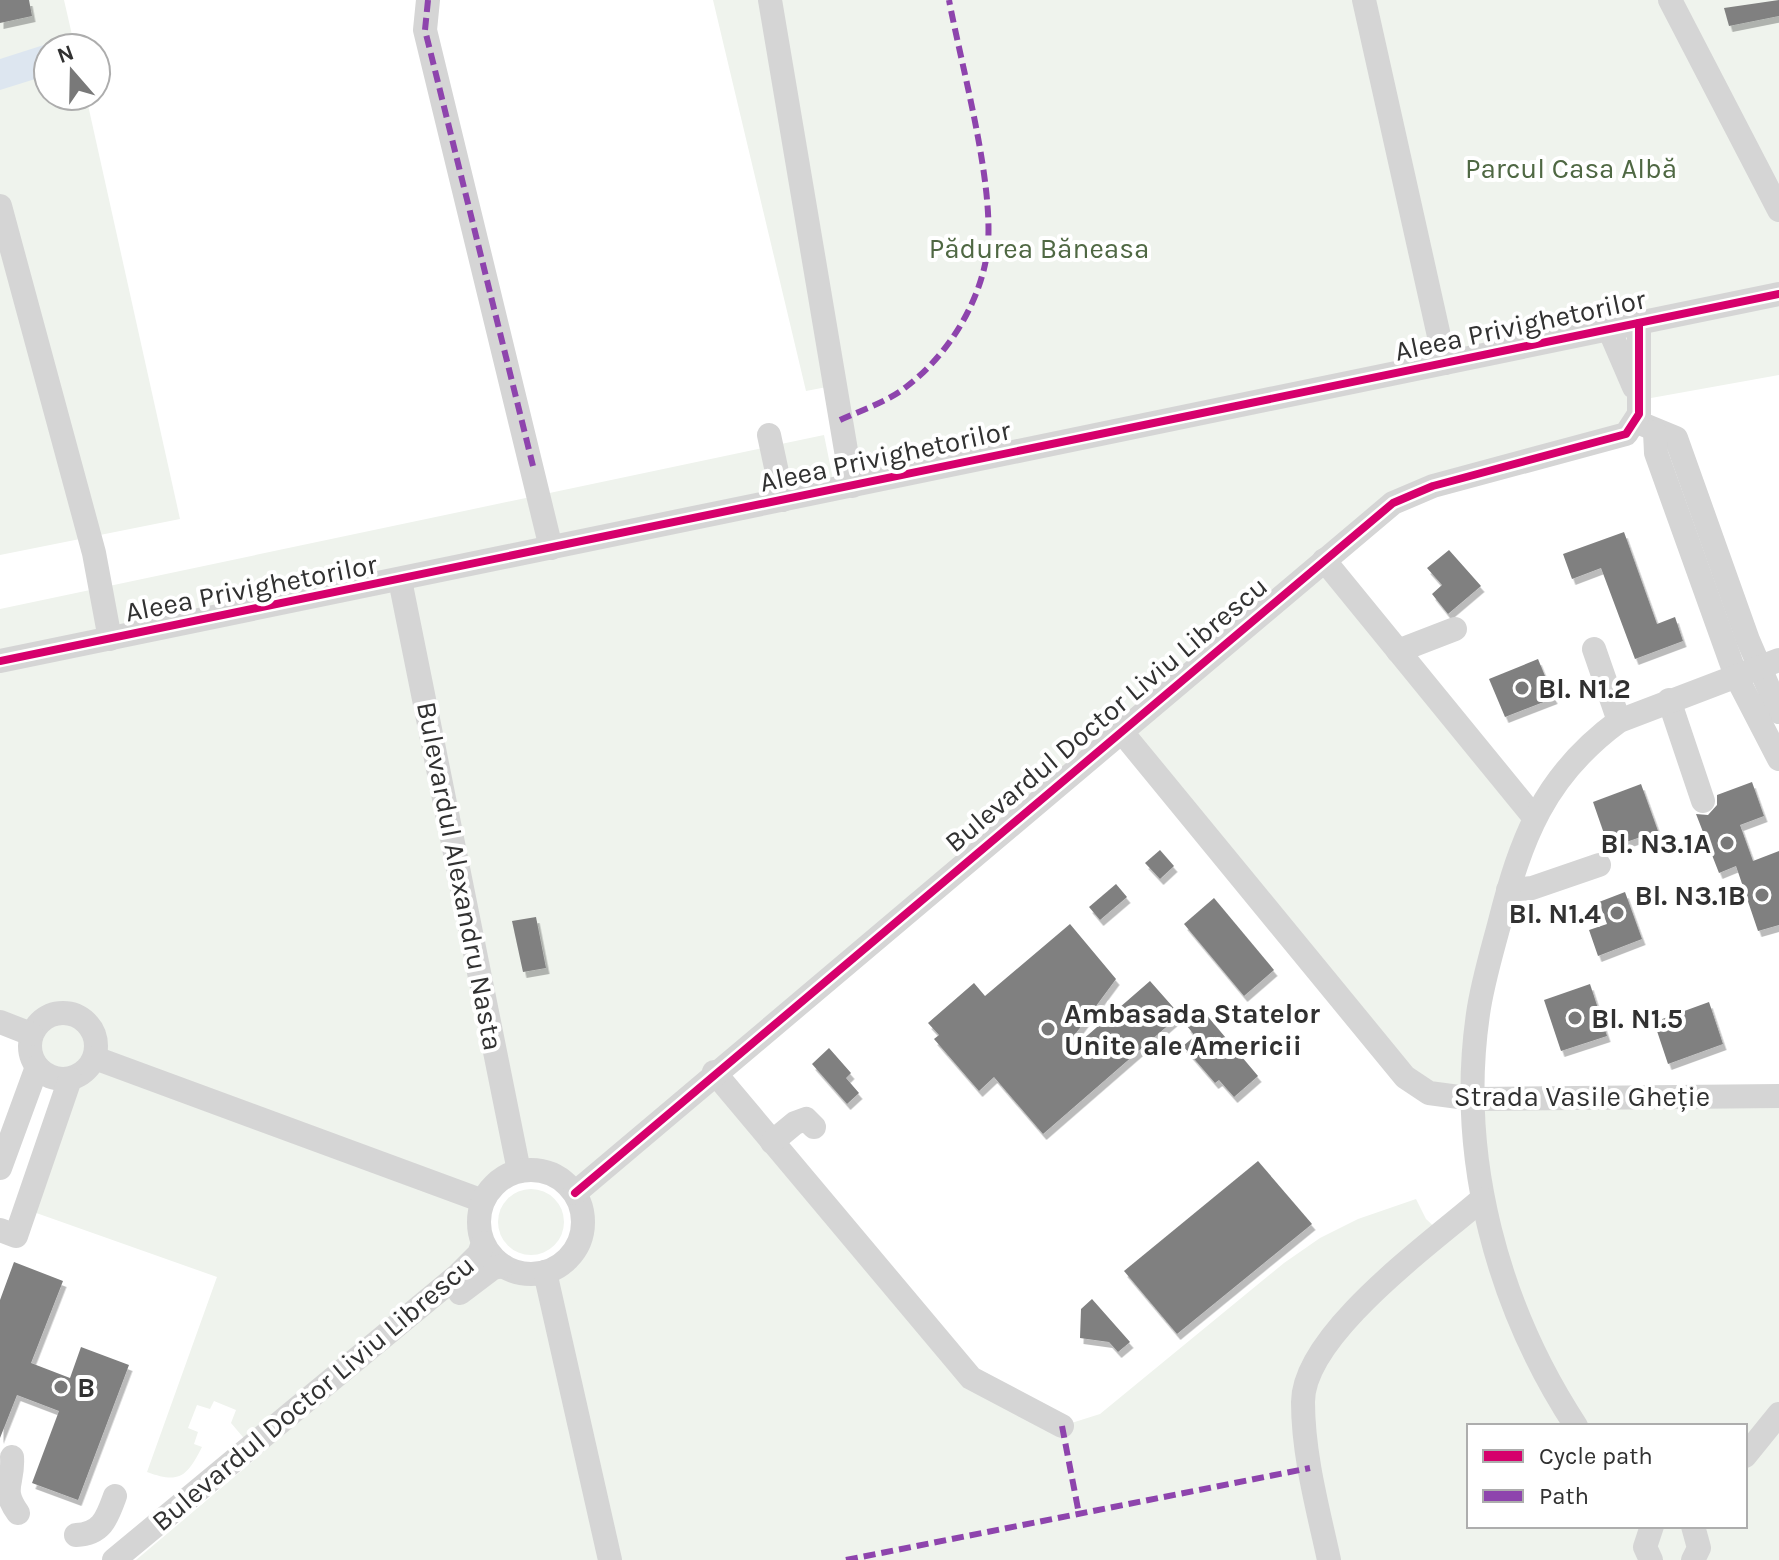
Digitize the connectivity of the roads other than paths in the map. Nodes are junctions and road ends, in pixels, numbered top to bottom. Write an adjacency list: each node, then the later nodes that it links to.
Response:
1 (428, 0): 15 (street)
2 (770, 0): 13 (street)
3 (1364, 0): 10 (street)
4 (1670, 0): 6 (street)
5 (0, 206): 19 (street)
6 (1779, 210)
7 (1779, 294): 8 (street, Aleea Privighetorilor)
8 (1639, 323): 9 (street, Aleea Privighetorilor); 11 (street)
9 (1609, 329): 10 (street, Aleea Privighetorilor); 11 (street)
10 (1445, 363): 13 (street, Aleea Privighetorilor)
11 (1644, 418): 16 (street, Bulevardul Doctor Liviu Librescu); 23 (street)
12 (769, 435): 14 (street)
13 (852, 486): 14 (street, Aleea Privighetorilor)
14 (783, 500): 15 (street, Aleea Privighetorilor)
15 (551, 548): 17 (street, Aleea Privighetorilor)
16 (1324, 560): 21 (street); 27 (street, Bulevardul Doctor Liviu Librescu)
17 (400, 580): 19 (street, Aleea Privighetorilor); 44 (street, Bulevardul Alexandru Nasta)
18 (1455, 629): 21 (street)
19 (110, 639): 22 (street, Aleea Privighetorilor)
20 (1594, 649): 26 (street)
21 (1398, 651): 30 (street)
22 (0, 661)
23 (1758, 668): 24 (street); 25 (street); 28 (street)
24 (1669, 700): 26 (street); 29 (street)
25 (1779, 712)
26 (1619, 721): 30 (street)
27 (1121, 731): 37 (street, Bulevardul Doctor Liviu Librescu); 40 (street, Strada Vasile Gheție)
28 (1779, 759)
29 (1703, 801)
30 (1533, 816): 32 (street)
31 (1599, 865): 32 (street)
32 (1508, 890): 40 (street)
33 (0, 1022): 34 (street)
34 (31, 1034): 35 (street); 36 (street)
35 (95, 1058): 38 (street); 47 (street)
36 (37, 1067): 38 (street); 43 (street)
37 (714, 1072): 42 (street); 45 (street, Bulevardul Doctor Liviu Librescu)
38 (70, 1079): 48 (street)
39 (1779, 1096): 40 (street, Strada Vasile Gheție)
40 (1474, 1099): 46 (street)
41 (814, 1127): 42 (street)
42 (772, 1142): 54 (street)
43 (0, 1168)
44 (519, 1171): 45 (street); 47 (street)
45 (575, 1193): 51 (street)
46 (1482, 1199): 53 (street); 65 (street)
47 (483, 1201): 49 (street)
48 (8, 1233)
49 (483, 1243): 50 (street); 62 (street, Bulevardul Doctor Liviu Librescu)
50 (503, 1266): 51 (street); 62 (street, Bulevardul Doctor Liviu Librescu)
51 (545, 1272): 64 (street)
52 (1779, 1414): 55 (street)
53 (1575, 1424)
54 (1062, 1426)
55 (1747, 1454)
56 (12, 1457): 58 (street)
57 (115, 1496): 61 (street)
58 (18, 1513)
59 (1651, 1528): 66 (street)
60 (1694, 1528): 67 (street)
61 (76, 1535)
62 (139, 1539): 63 (street, Bulevardul Doctor Liviu Librescu)
63 (114, 1560)
64 (610, 1560)
65 (1329, 1560)
66 (1651, 1560)
67 (1693, 1560)

